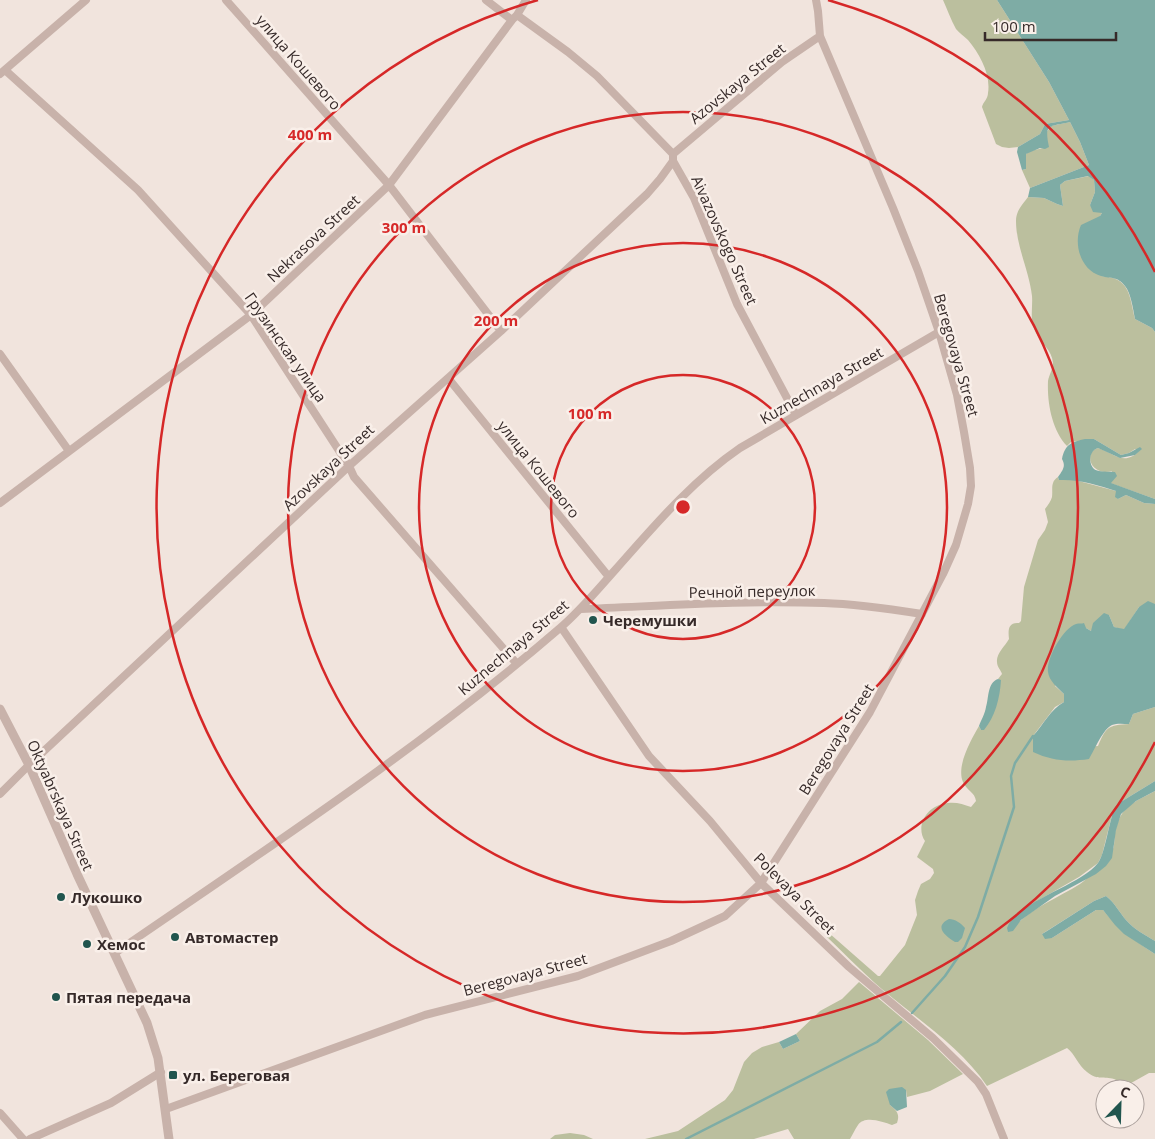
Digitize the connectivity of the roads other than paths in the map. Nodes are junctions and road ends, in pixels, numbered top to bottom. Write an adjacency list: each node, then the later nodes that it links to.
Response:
1 (86, 0): 8 (street)
2 (226, 0): 10 (street, улица Кошевого)
3 (486, 0): 6 (street, Aivazovskogo Street)
4 (526, 0): 6 (street, Nekrasova Street)
5 (816, 0): 7 (street, Beregovaya Street)
6 (514, 18): 9 (street, Aivazovskogo Street); 10 (street, Nekrasova Street)
7 (820, 36): 9 (street, Azovskaya Street); 13 (street, Beregovaya Street)
8 (2, 72): 11 (street, Грузинская улица)
9 (673, 157): 12 (street, Azovskaya Street); 16 (street, Aivazovskogo Street)
10 (388, 185): 11 (street, Nekrasova Street); 12 (street, улица Кошевого)
11 (251, 315): 17 (street, Nekrasova Street); 18 (street, Грузинская улица)
12 (501, 330): 15 (street, Azovskaya Street)
13 (939, 332): 16 (street, Kuznechnaya Street); 22 (street, Beregovaya Street)
14 (0, 354): 17 (street)
15 (448, 378): 18 (street, Azovskaya Street); 20 (street, улица Кошевого)
16 (796, 415): 20 (street, Kuznechnaya Street)
17 (69, 451): 19 (street, Nekrasova Street)
18 (349, 466): 24 (street, Грузинская улица); 26 (street, Azovskaya Street)
19 (0, 503)
20 (609, 577): 21 (street, Kuznechnaya Street)
21 (581, 609): 22 (street, Речной переулок); 23 (street, Kuznechnaya Street)
22 (922, 614): 28 (street, Beregovaya Street)
23 (561, 627): 24 (street, Kuznechnaya Street); 28 (street, Polevaya Street)
24 (517, 664): 29 (street, Kuznechnaya Street)
25 (0, 709): 26 (street, Oktyabrskaya Street)
26 (29, 765): 27 (street, Azovskaya Street); 29 (street, Oktyabrskaya Street)
27 (0, 794)
28 (761, 883): 31 (street, Beregovaya Street); 36 (street, Polevaya Street)
29 (115, 953): 30 (street, Oktyabrskaya Street)
30 (161, 1072): 31 (street, Oktyabrskaya Street); 34 (street)
31 (166, 1110): 35 (street, Oktyabrskaya Street)
32 (0, 1113): 33 (street)
33 (23, 1139)
34 (30, 1139)
35 (169, 1139)
36 (1004, 1139)

